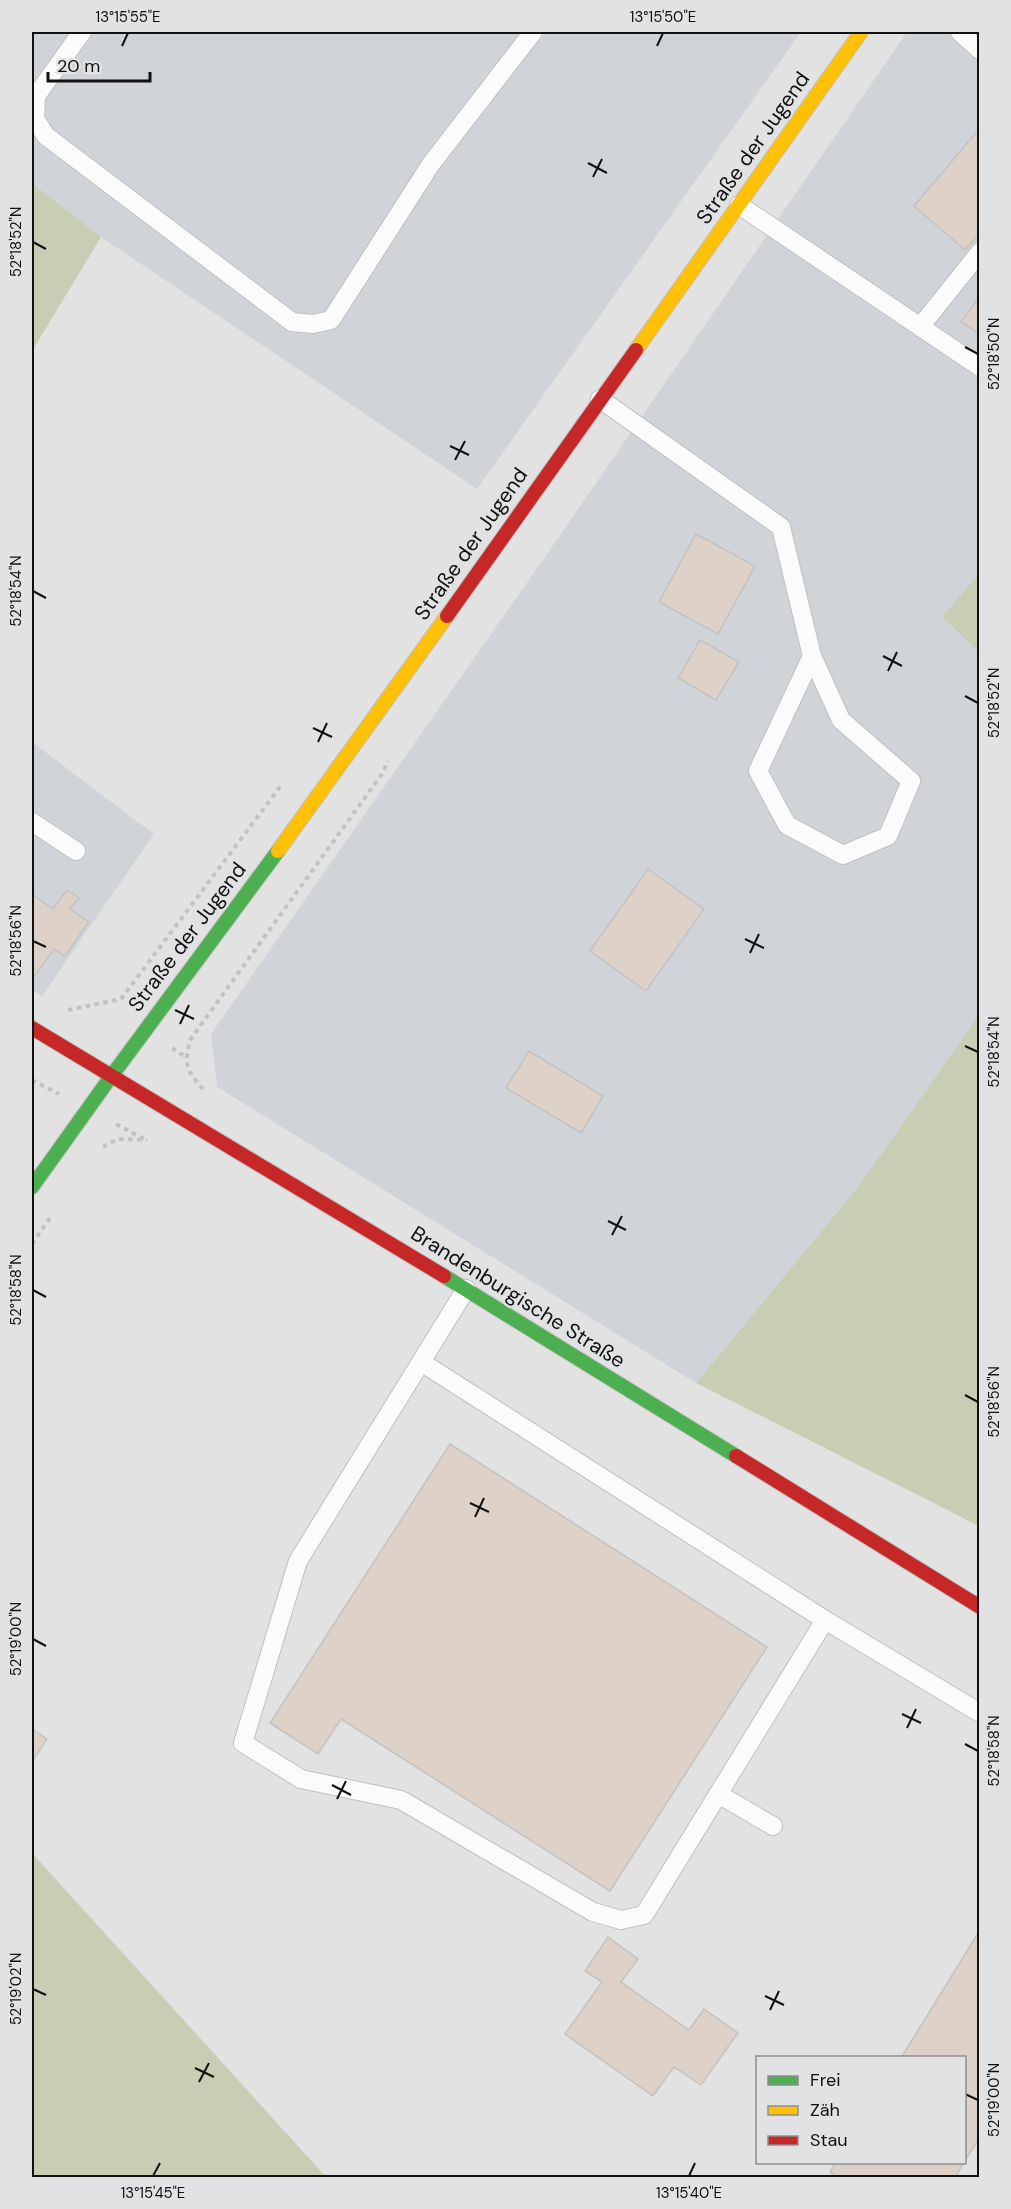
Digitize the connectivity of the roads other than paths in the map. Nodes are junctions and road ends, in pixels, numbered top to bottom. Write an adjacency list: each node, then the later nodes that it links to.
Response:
1 (82, 32): 2 (lane)
2 (533, 32)
3 (960, 32): 5 (lane)
4 (852, 35): 6 (street, Straße der Jugend)
5 (980, 50)
6 (739, 205): 8 (lane); 10 (street, Straße der Jugend)
7 (980, 252): 8 (lane)
8 (920, 327): 9 (lane)
9 (980, 367)
10 (600, 399): 11 (lane); 15 (street, Straße der Jugend)
11 (812, 656): 11 (lane)
12 (32, 822): 13 (lane)
13 (76, 851)
14 (32, 1028): 15 (street, Brandenburgische Straße)
15 (109, 1076): 16 (street, Straße der Jugend); 17 (street, Brandenburgische Straße)
16 (32, 1187)
17 (466, 1289): 18 (lane); 19 (street, Brandenburgische Straße)
18 (421, 1362): 20 (lane); 22 (lane)
19 (980, 1607)
20 (825, 1620): 21 (lane); 22 (lane)
21 (980, 1713)
22 (718, 1794): 23 (lane)
23 (773, 1826)

